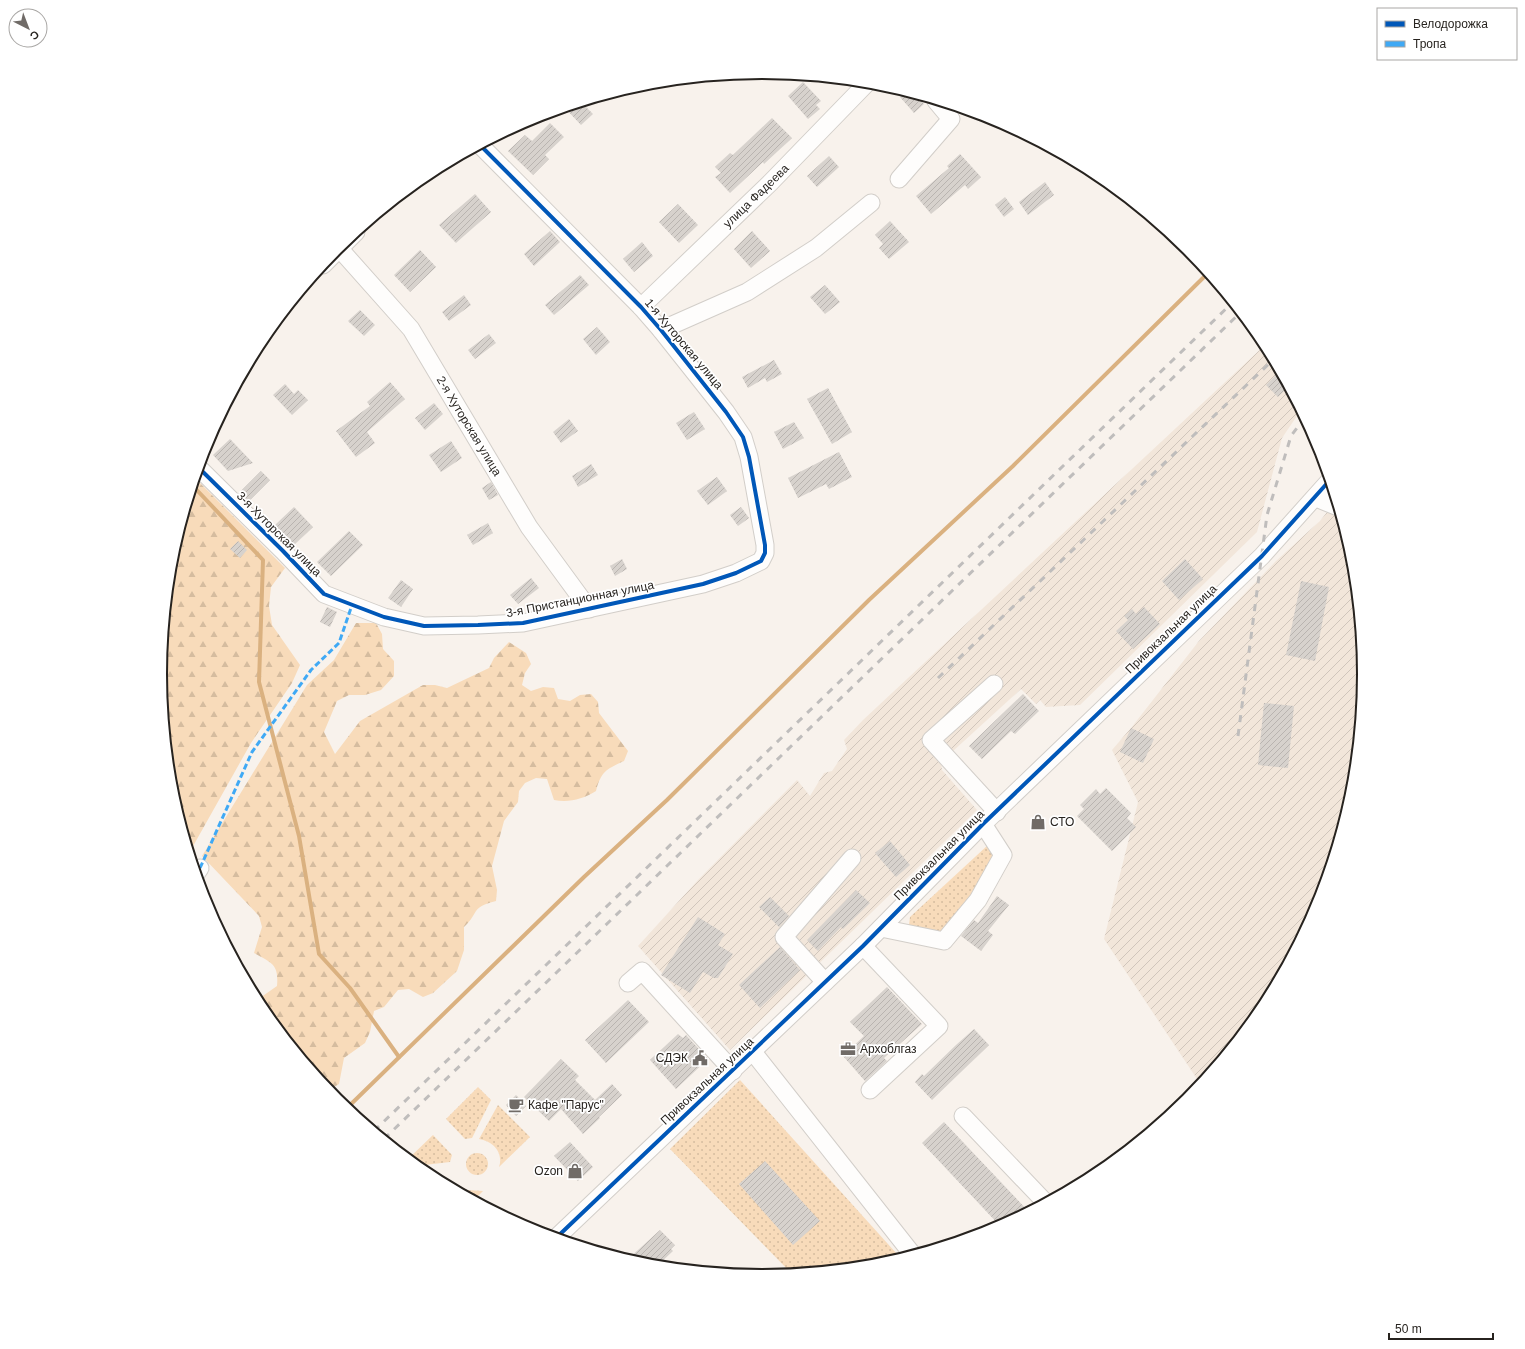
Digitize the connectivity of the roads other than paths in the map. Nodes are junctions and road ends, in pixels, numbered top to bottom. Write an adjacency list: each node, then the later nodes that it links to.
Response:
1 (863, 87): 7 (street, улица Фадеева)
2 (941, 107): 4 (street)
3 (484, 149): 7 (street, 1-я Хуторская улица)
4 (899, 179)
5 (871, 203): 8 (street)
6 (342, 252): 15 (street, 2-я Хуторская улица)
7 (641, 307): 8 (street, 1-я Хуторская улица)
8 (661, 330): 13 (street, 1-я Хуторская улица)
9 (203, 472): 14 (street, 3-я Хуторская улица)
10 (1326, 485): 11 (street, Привокзальная улица)
11 (1316, 498): 12 (street); 17 (street, Привокзальная улица)
12 (1333, 505)
13 (761, 561): 15 (street, 3-я Пристанционная улица)
14 (352, 605): 15 (street, 3-я Пристанционная улица)
15 (589, 609)
16 (994, 684): 17 (street)
17 (996, 812): 18 (street, Привокзальная улица)
18 (983, 824): 20 (street, Привокзальная улица); 20 (street)
19 (852, 858): 22 (street)
20 (881, 928): 21 (street, Привокзальная улица)
21 (863, 946): 22 (street, Привокзальная улица); 26 (street)
22 (825, 982): 24 (street, Привокзальная улица)
23 (628, 983): 25 (street)
24 (753, 1052): 25 (street, Привокзальная улица); 30 (street)
25 (733, 1071): 29 (street, Привокзальная улица)
26 (870, 1090)
27 (963, 1116): 28 (street)
28 (1043, 1200)
29 (560, 1234)
30 (910, 1252)

